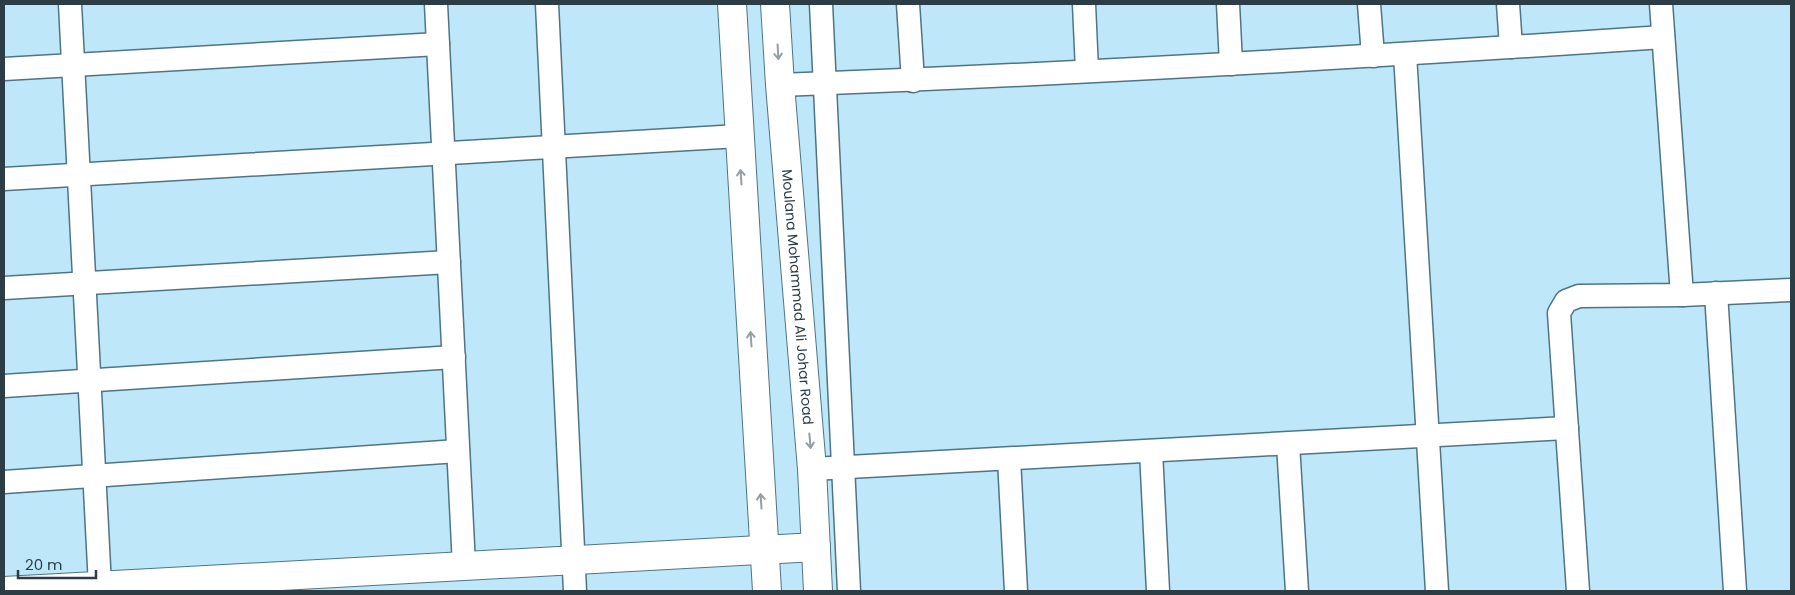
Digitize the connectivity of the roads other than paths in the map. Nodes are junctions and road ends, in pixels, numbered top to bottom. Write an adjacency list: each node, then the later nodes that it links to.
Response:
1 (70, 4): 19 (street)
2 (436, 4): 14 (street)
3 (546, 4): 26 (street)
4 (732, 4): 25 (main road)
5 (775, 4): 24 (main road, Moulana Mohammad Ali Johar Road, one-way to 24)
6 (821, 4): 23 (street)
7 (908, 4): 22 (street)
8 (1084, 4): 21 (street)
9 (1228, 4): 18 (street)
10 (1370, 4): 17 (street)
11 (1508, 4): 15 (street)
12 (1661, 4): 13 (street)
13 (1663, 37): 15 (street); 35 (street)
14 (438, 44): 19 (street); 27 (street)
15 (1511, 48): 16 (street)
16 (1405, 54): 17 (street); 40 (street)
17 (1372, 56): 18 (street)
18 (1231, 64): 21 (street)
19 (73, 65): 20 (street); 28 (street)
20 (4, 69)
21 (1087, 71): 22 (street)
22 (913, 81): 23 (street)
23 (825, 83): 24 (street); 45 (street)
24 (780, 85): 46 (main road, Moulana Mohammad Ali Johar Road, one-way to 46)
25 (739, 136): 26 (street); 50 (main road, one-way to 25)
26 (554, 147): 27 (street); 51 (street)
27 (444, 154): 28 (street); 30 (street)
28 (79, 175): 29 (street); 31 (street)
29 (4, 179)
30 (449, 262): 31 (street); 36 (street)
31 (84, 283): 32 (street); 37 (street)
32 (4, 288)
33 (1791, 290): 34 (street)
34 (1716, 293): 35 (street); 64 (street)
35 (1682, 294): 39 (street)
36 (454, 357): 37 (street); 42 (street)
37 (89, 380): 38 (street); 47 (street)
38 (4, 386)
39 (1567, 428): 40 (street); 63 (street)
40 (1428, 436): 41 (street); 62 (street)
41 (1288, 444): 43 (street); 61 (street)
42 (458, 452): 47 (street); 52 (street)
43 (1151, 452): 44 (street); 60 (street)
44 (1009, 459): 45 (street); 59 (street)
45 (842, 468): 46 (street); 58 (street)
46 (812, 469): 49 (main road, Moulana Mohammad Ali Johar Road)
47 (94, 477): 48 (street); 53 (street)
48 (4, 482)
49 (816, 547): 50 (main road); 57 (main road, Moulana Mohammad Ali Johar Road)
50 (764, 550): 51 (main road); 56 (main road)
51 (573, 560): 52 (main road); 55 (street)
52 (464, 566): 53 (main road)
53 (100, 586): 54 (main road)
54 (4, 591)
55 (575, 591)
56 (767, 591)
57 (818, 591)
58 (849, 591)
59 (1016, 591)
60 (1158, 591)
61 (1297, 591)
62 (1437, 591)
63 (1578, 591)
64 (1735, 591)

